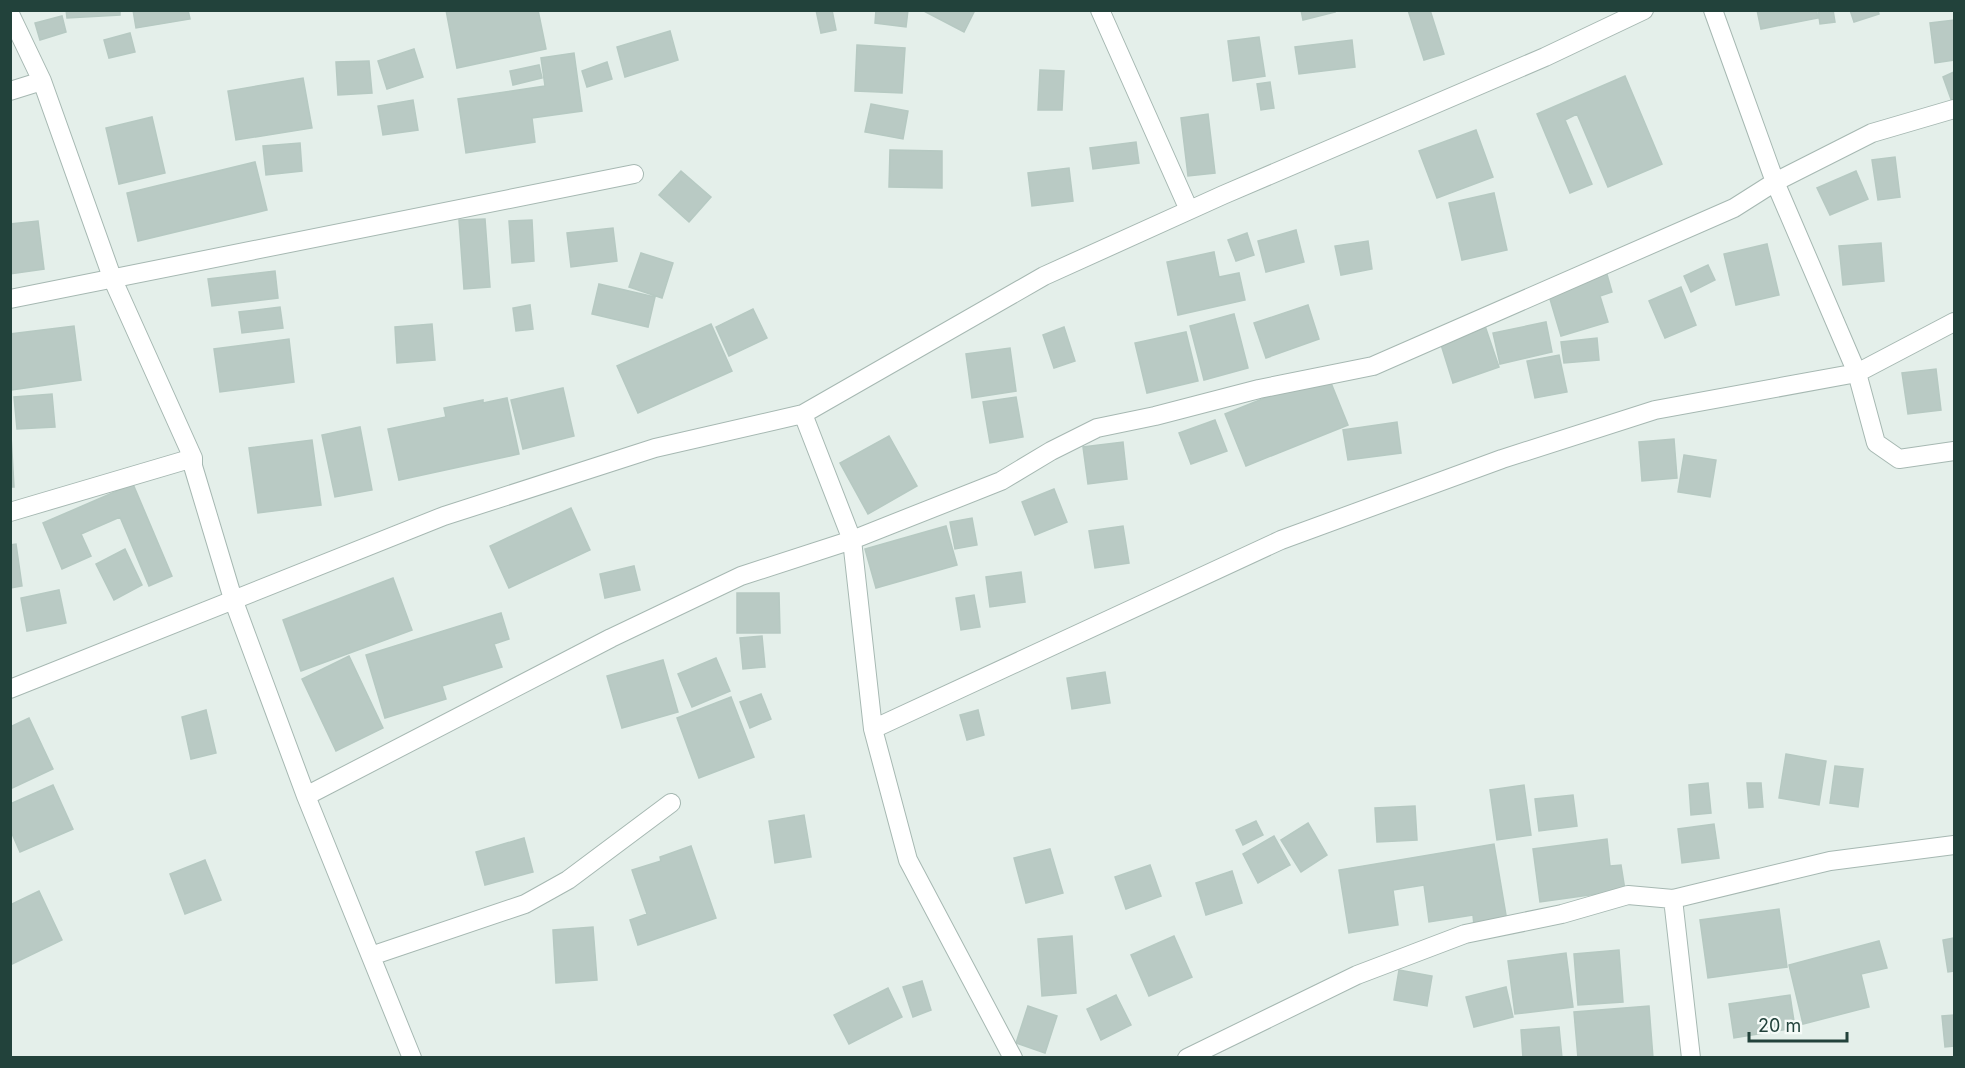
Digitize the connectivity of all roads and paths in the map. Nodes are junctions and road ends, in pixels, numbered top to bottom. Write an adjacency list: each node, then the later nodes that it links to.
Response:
1 (1100, 10): 10 (street)
2 (1644, 10): 10 (street)
3 (1713, 10): 9 (street)
4 (10, 14): 5 (street)
5 (42, 81): 6 (street); 11 (street)
6 (10, 91)
7 (1954, 109): 9 (street)
8 (634, 174): 11 (street)
9 (1775, 182): 14 (street); 19 (street)
10 (1189, 210): 15 (street)
11 (113, 280): 12 (street); 17 (street)
12 (10, 299)
13 (1954, 322): 14 (street)
14 (1857, 373): 16 (street); 22 (street)
15 (803, 414): 19 (street); 20 (street)
16 (1954, 451)
17 (193, 458): 18 (street); 20 (street)
18 (10, 512)
19 (852, 540): 22 (street); 23 (street)
20 (233, 599): 21 (street); 23 (street)
21 (10, 689)
22 (873, 729): 29 (street)
23 (306, 796): 27 (street)
24 (671, 803): 27 (street)
25 (1954, 845): 26 (street)
26 (1673, 899): 30 (street); 31 (street)
27 (371, 956): 28 (street)
28 (412, 1058)
29 (1013, 1058)
30 (1187, 1058)
31 (1691, 1058)

